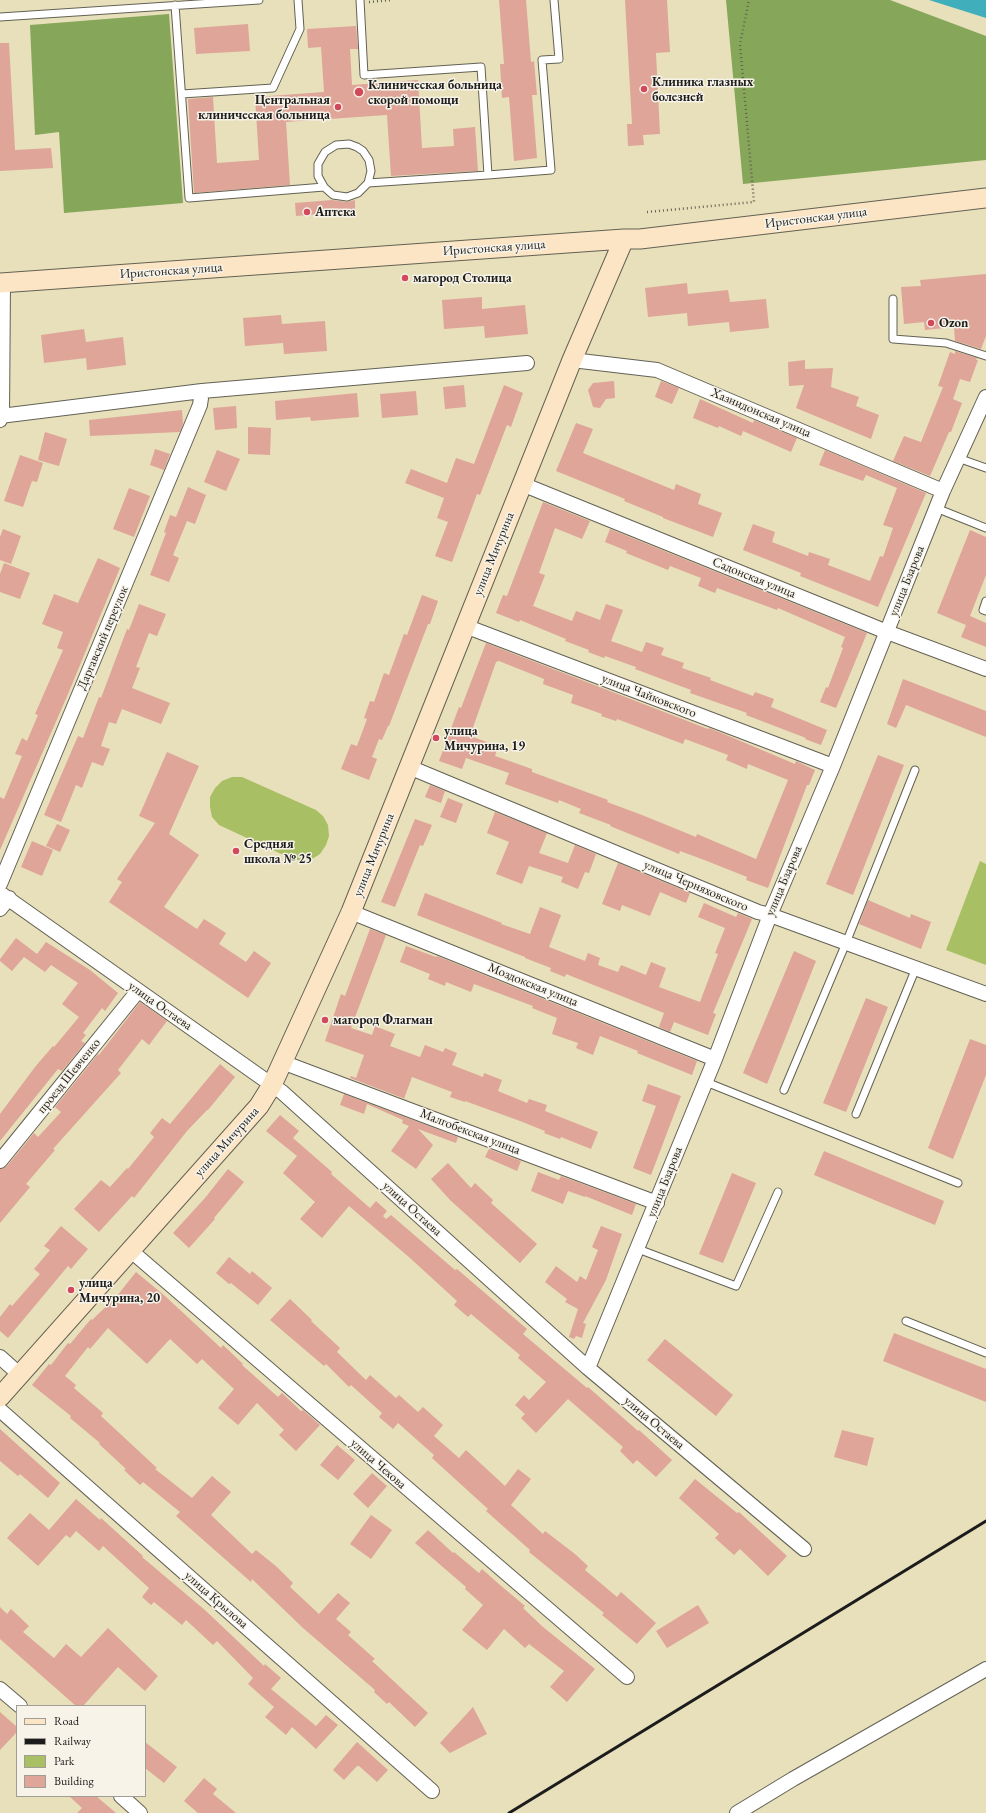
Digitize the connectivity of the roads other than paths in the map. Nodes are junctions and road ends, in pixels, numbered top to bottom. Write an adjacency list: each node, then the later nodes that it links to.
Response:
1 (259, 0): 5 (lane)
2 (298, 0): 7 (lane)
3 (554, 0): 8 (lane)
4 (360, 1): 8 (lane)
5 (175, 5): 6 (lane); 7 (lane)
6 (0, 17)
7 (182, 94): 10 (lane)
8 (488, 175): 9 (lane)
9 (368, 183): 10 (lane); 10 (lane)
10 (324, 187)
11 (986, 198): 12 (street, Иристонская улица)
12 (624, 238): 13 (street, Иристонская улица); 16 (street, улица Мичурина)
13 (2, 283): 20 (street)
14 (893, 299): 15 (lane)
15 (986, 356)
16 (572, 360): 23 (street, улица Мичурина); 24 (street, Хазнидонская улица)
17 (527, 363): 18 (street)
18 (202, 391): 20 (street); 35 (street, Даргавский переулок)
19 (986, 397): 21 (street, улица Бзарова)
20 (1, 417)
21 (958, 458): 22 (lane); 24 (street, улица Бзарова)
22 (986, 468)
23 (522, 484): 29 (street, улица Мичурина); 30 (street, Садонская улица)
24 (943, 491): 25 (street, улица Бзарова)
25 (936, 508): 26 (lane); 30 (street, улица Бзарова)
26 (986, 528)
27 (986, 601): 28 (lane)
28 (986, 611)
29 (465, 626): 32 (street, улица Чайковского); 33 (street, улица Мичурина)
30 (887, 632): 31 (street, Садонская улица); 32 (street, улица Бзарова)
31 (986, 669)
32 (833, 766): 38 (street, улица Бзарова)
33 (409, 767): 37 (street, улица Мичурина); 38 (street, улица Черняховского)
34 (916, 770): 39 (lane)
35 (0, 884)
36 (3, 900): 41 (street, улица Остаева)
37 (351, 912): 43 (street, Моздокская улица); 44 (street, улица Мичурина)
38 (770, 915): 39 (street, улица Черняховского); 43 (street, улица Бзарова)
39 (846, 943): 40 (street, улица Черняховского); 47 (lane)
40 (916, 968): 42 (street, улица Черняховского); 48 (lane)
41 (138, 991): 46 (street, улица Остаева); 49 (street, проезд Шевченко)
42 (986, 994)
43 (715, 1059): 45 (street, улица Бзарова)
44 (282, 1062): 46 (street, улица Мичурина); 52 (street, Малгобекская улица)
45 (706, 1082): 50 (lane); 52 (street, улица Бзарова)
46 (272, 1085): 54 (street, улица Мичурина); 58 (street, улица Остаева)
47 (784, 1090)
48 (856, 1114)
49 (0, 1161)
50 (958, 1183)
51 (778, 1192): 53 (lane)
52 (657, 1203): 53 (street, улица Бзарова)
53 (638, 1249): 58 (street, улица Бзарова)
54 (130, 1250): 59 (street, улица Мичурина); 64 (street, улица Чехова)
55 (906, 1321): 56 (lane)
56 (986, 1353)
57 (0, 1357): 59 (street)
58 (588, 1368): 62 (street, улица Остаева)
59 (19, 1374): 60 (street, улица Мичурина)
60 (0, 1396)
61 (0, 1410): 67 (street, улица Крылова)
62 (804, 1549)
63 (986, 1669): 70 (street)
64 (627, 1677)
65 (0, 1689): 66 (street)
66 (19, 1705)
67 (432, 1791)
68 (122, 1797): 69 (street)
69 (140, 1813)
70 (737, 1813)

